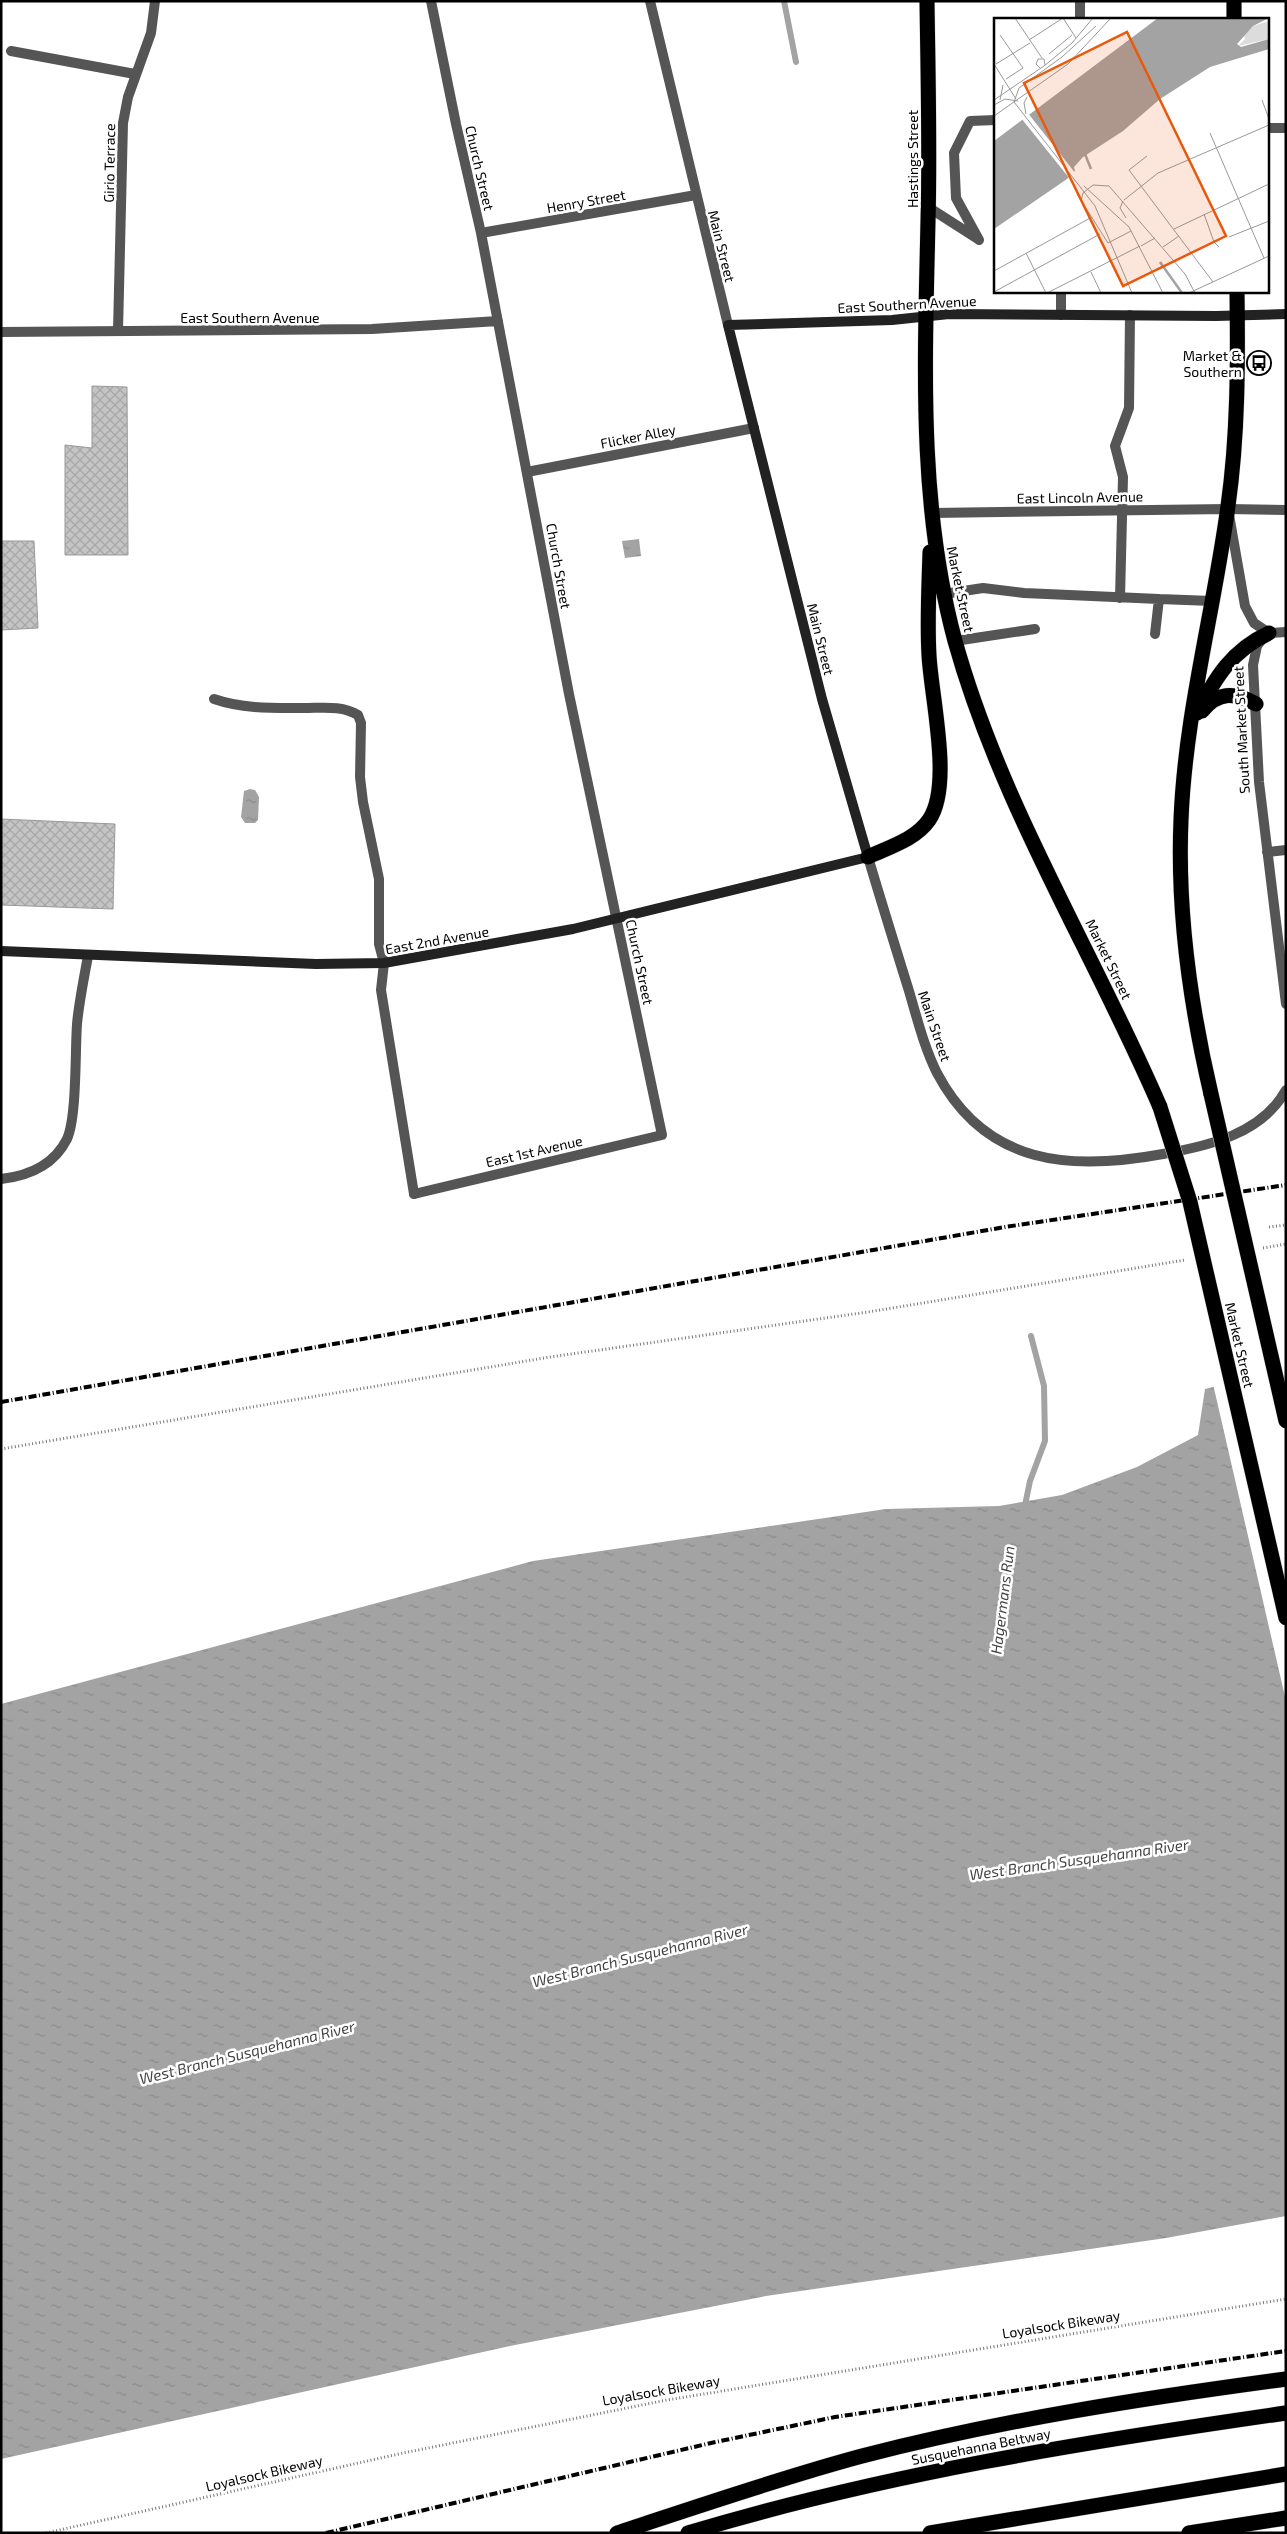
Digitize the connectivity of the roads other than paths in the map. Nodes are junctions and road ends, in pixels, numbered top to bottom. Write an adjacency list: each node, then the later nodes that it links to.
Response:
1 (155, 1): 10 (street, Girio Terrace)
2 (432, 1): 16 (street, Church Street)
3 (650, 1): 14 (street, Main Street)
4 (927, 1): 15 (highway, Hastings Street)
5 (1080, 1): 7 (street)
6 (1234, 1): 8 (highway)
7 (1080, 18)
8 (1234, 18)
9 (11, 51): 10 (street)
10 (135, 74): 26 (street, Girio Terrace)
11 (994, 120): 15 (street)
12 (1270, 128): 13 (street)
13 (1286, 128)
14 (696, 195): 16 (street, Henry Street); 25 (street, Main Street)
15 (928, 207): 23 (highway, Hastings Street)
16 (481, 233): 24 (street, Church Street)
17 (1060, 292): 20 (street)
18 (1237, 292): 22 (highway)
19 (1286, 314): 22 (street, East Southern Avenue)
20 (1060, 315): 21 (street, East Southern Avenue); 23 (street, East Southern Avenue)
21 (1130, 315): 22 (street, East Southern Avenue); 31 (street)
22 (1237, 315): 30 (highway)
23 (926, 317): 25 (street, East Southern Avenue); 33 (highway, Market Street)
24 (498, 321): 26 (street, East Southern Avenue); 29 (street, Church Street)
25 (728, 325): 28 (street, Main Street)
26 (118, 331): 27 (street, East Southern Avenue)
27 (1, 332)
28 (754, 428): 29 (street, Flicker Alley); 48 (street, Main Street)
29 (527, 472): 49 (street, Church Street)
30 (1228, 509): 31 (street, East Lincoln Avenue); 32 (street, East Lincoln Avenue); 37 (highway, Market Street); 40 (street)
31 (1122, 510): 33 (street, East Lincoln Avenue); 35 (street)
32 (1286, 510)
33 (932, 513): 34 (highway, Market Street); 48 (highway)
34 (944, 594): 35 (street); 42 (highway, Market Street)
35 (1120, 598): 36 (street)
36 (1159, 599): 37 (street); 41 (street)
37 (1212, 601): 45 (highway, Market Street)
38 (1035, 629): 42 (street)
39 (1286, 632): 40 (street)
40 (1269, 633): 44 (street, South Market Street); 45 (highway)
41 (1155, 634)
42 (955, 641): 58 (highway, Market Street, bridge)
43 (214, 699): 52 (street)
44 (1256, 704): 45 (highway); 47 (street, South Market Street)
45 (1190, 726): 57 (highway, Market Street, bridge)
46 (1286, 850): 47 (street)
47 (1267, 852): 53 (street, South Market Street)
48 (868, 856): 49 (street, East 2nd Avenue); 54 (street, Main Street)
49 (616, 917): 52 (street, East 2nd Avenue); 55 (street, Church Street)
50 (1, 951): 51 (street, East 2nd Avenue)
51 (88, 956): 52 (street, East 2nd Avenue); 56 (street)
52 (384, 964): 55 (street, East 1st Avenue)
53 (1286, 1004)
54 (1286, 1090)
55 (662, 1135)
56 (1, 1179)
57 (1286, 1421)
58 (1286, 1618)
59 (1286, 2379): 63 (highway)
60 (1286, 2413): 64 (highway, Susquehanna Beltway)
61 (1286, 2474): 65 (highway)
62 (1286, 2518): 66 (highway)
63 (617, 2533)
64 (688, 2533)
65 (930, 2533)
66 (1189, 2533)

